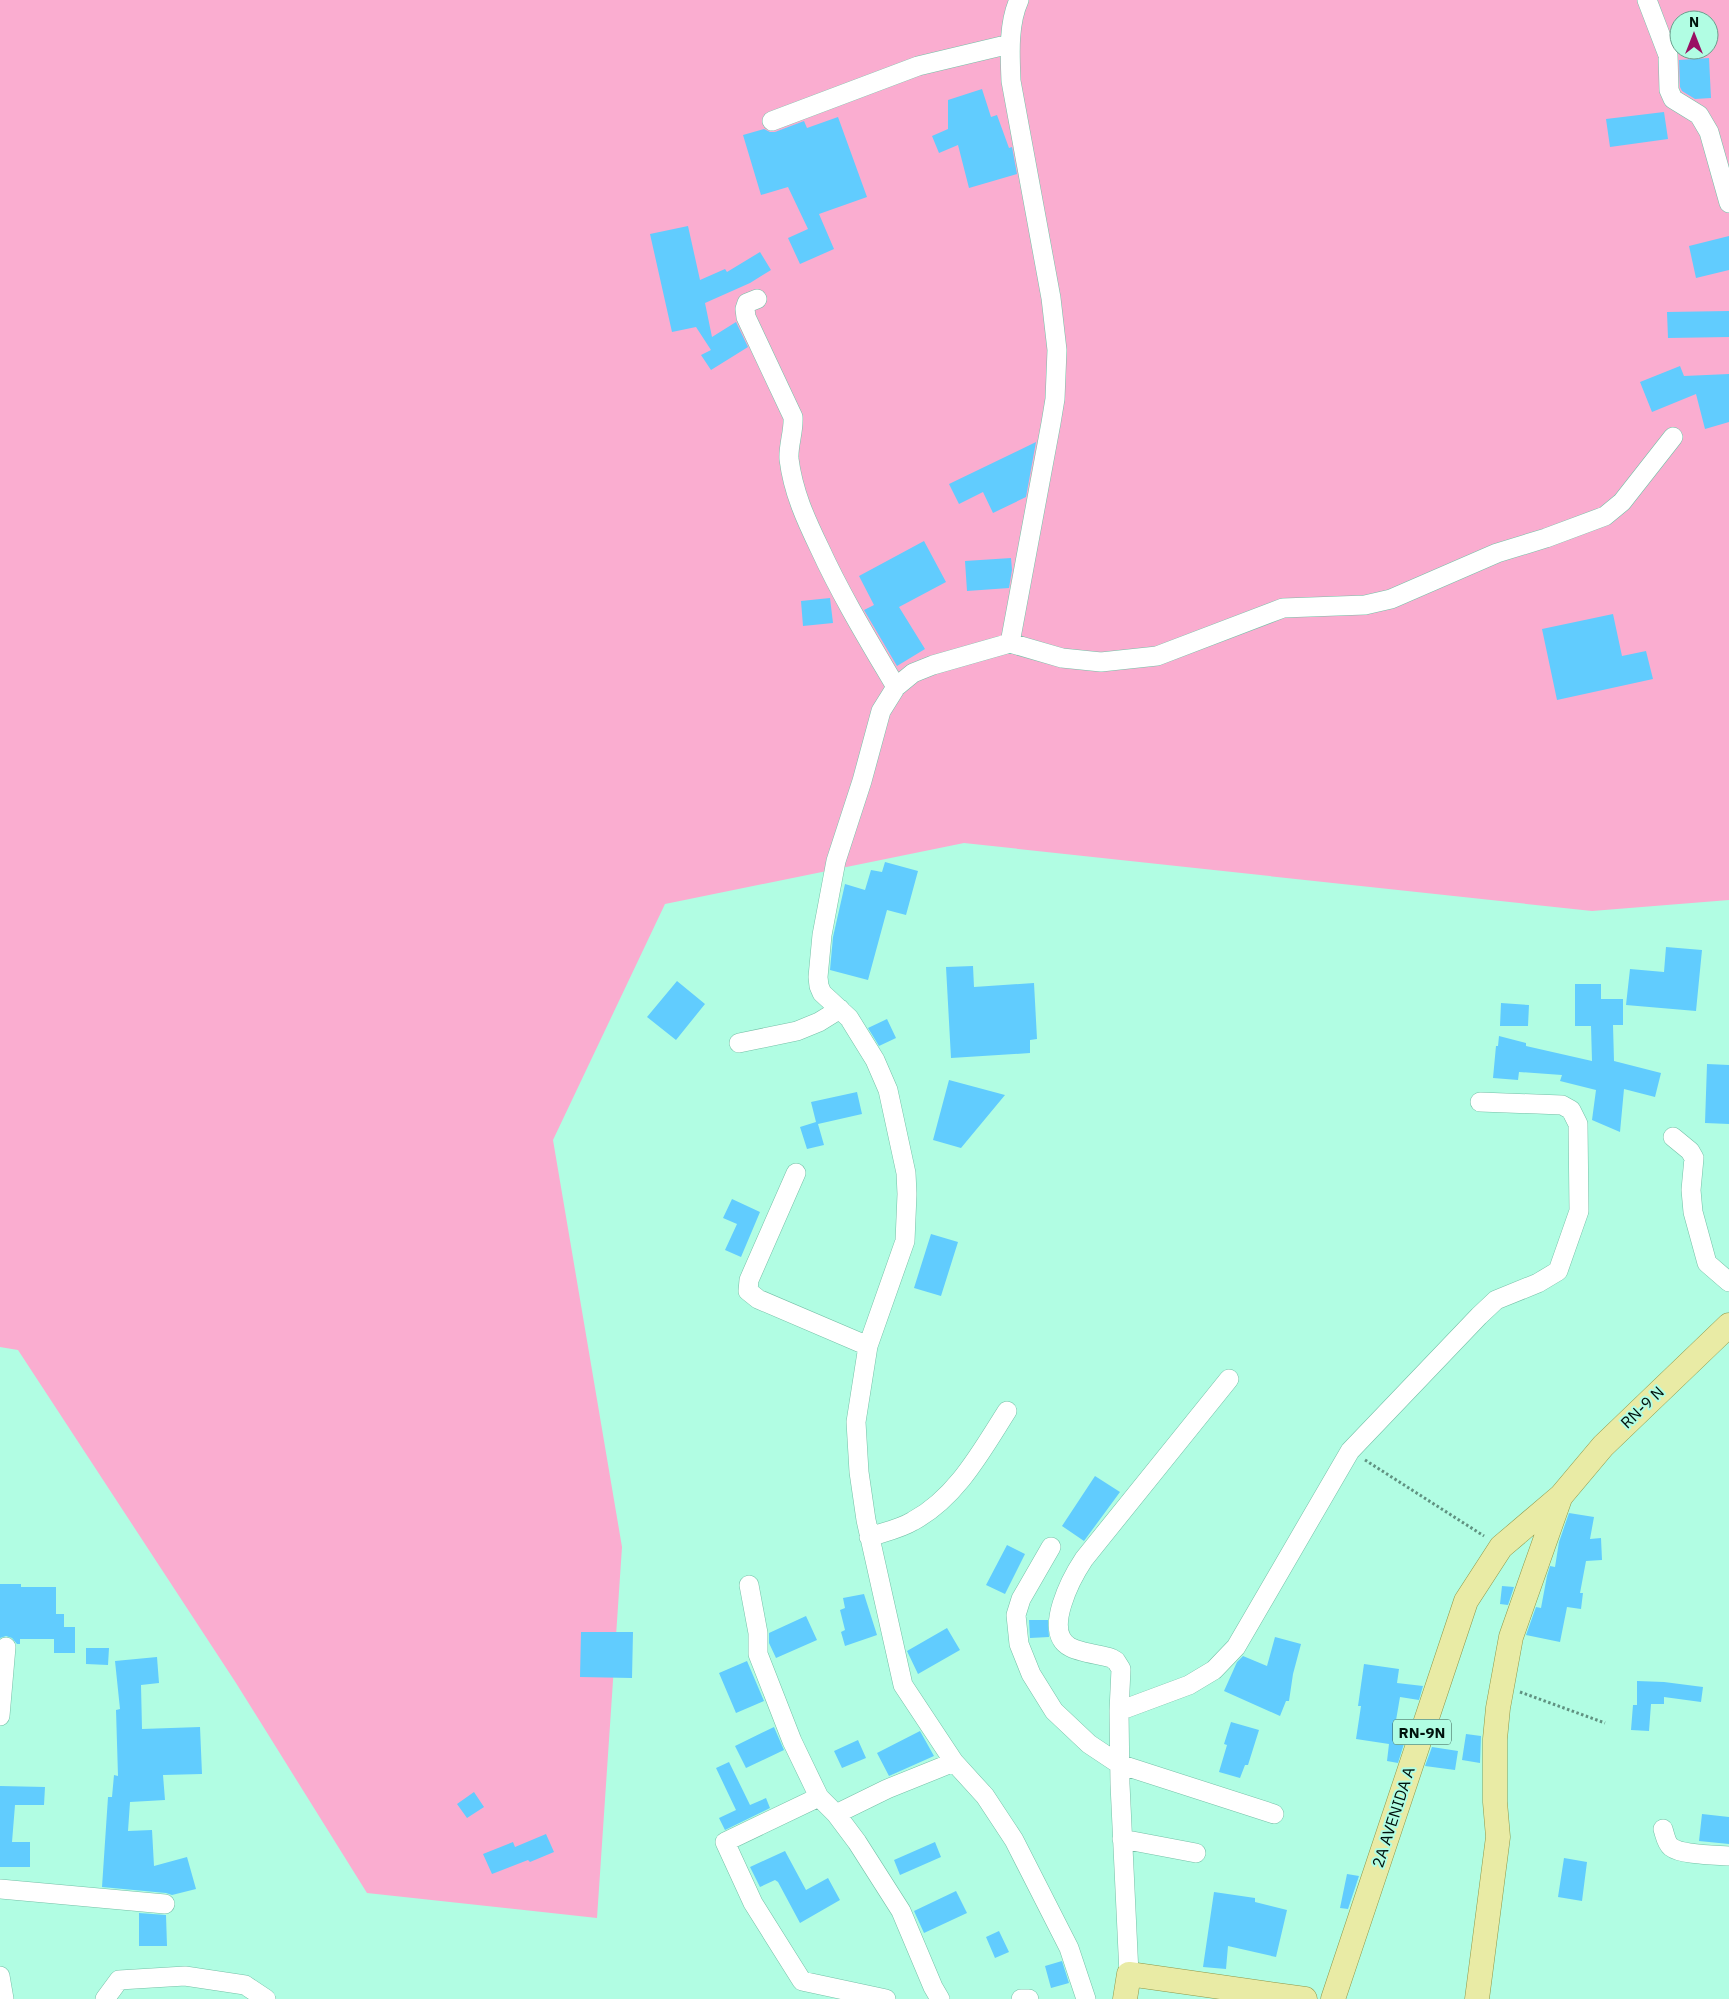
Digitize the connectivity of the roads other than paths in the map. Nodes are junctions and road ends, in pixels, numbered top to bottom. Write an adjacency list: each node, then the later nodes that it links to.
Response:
1 (1019, 0): 3 (street)
2 (1647, 0): 5 (street)
3 (1010, 44): 4 (street); 8 (street)
4 (772, 121)
5 (1729, 203)
6 (757, 298): 9 (street)
7 (1673, 437): 8 (street)
8 (1010, 643): 9 (street)
9 (896, 687): 10 (street)
10 (840, 1009): 11 (street); 17 (street)
11 (739, 1043)
12 (1480, 1102): 25 (street)
13 (1673, 1137): 15 (street)
14 (796, 1173): 17 (street)
15 (1729, 1282)
16 (1729, 1324): 20 (main road, RN-9 N / RN-9N)
17 (868, 1346): 21 (street)
18 (1229, 1379): 25 (street)
19 (1006, 1411): 21 (street)
20 (1561, 1496): 50 (main road, 2A AVENIDA A / RN-9N); 51 (main road, RN-9N)
21 (870, 1537): 27 (street)
22 (1051, 1547): 28 (street)
23 (749, 1585): 29 (street)
24 (6, 1648): 26 (street)
25 (1119, 1711): 28 (street)
26 (0, 1716)
27 (954, 1762): 30 (street); 47 (street)
28 (1119, 1764): 31 (street); 33 (street)
29 (819, 1797): 30 (street); 43 (street)
30 (836, 1814): 44 (street)
31 (1274, 1814)
32 (1663, 1829): 35 (street)
33 (1122, 1839): 34 (street); 38 (street)
34 (1196, 1853)
35 (1729, 1856)
36 (0, 1889): 37 (street)
37 (165, 1904)
38 (1130, 1974): 48 (main road); 49 (main road)
39 (0, 1976): 40 (street)
40 (4, 1999)
41 (105, 1999): 42 (street)
42 (266, 1999)
43 (886, 1999)
44 (940, 1999)
45 (1021, 1999): 46 (street)
46 (1029, 1999)
47 (1086, 1999)
48 (1125, 1999)
49 (1305, 1999)
50 (1333, 1999)
51 (1477, 1999)

